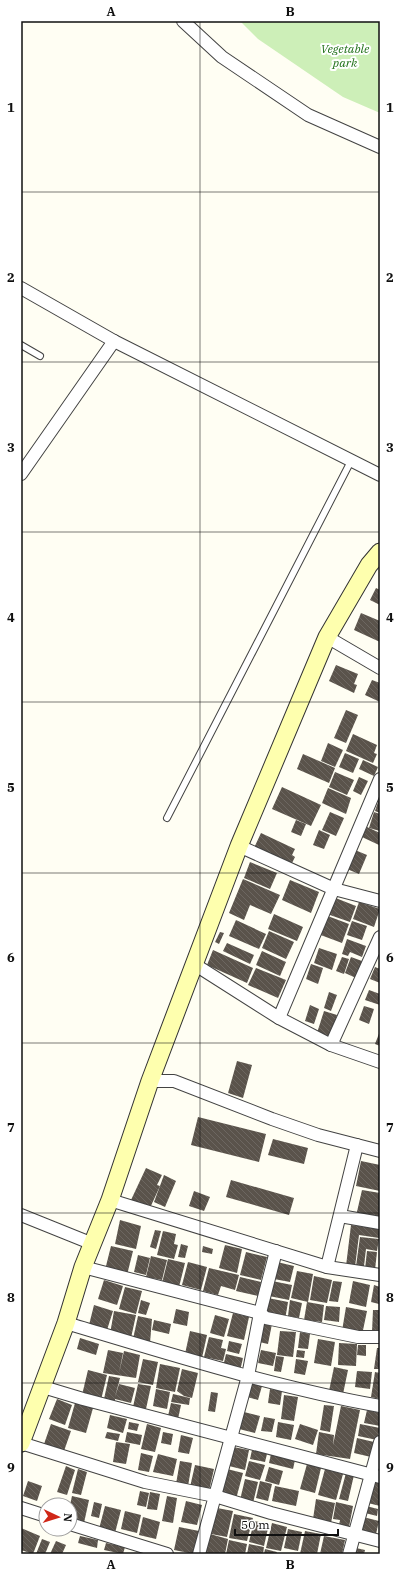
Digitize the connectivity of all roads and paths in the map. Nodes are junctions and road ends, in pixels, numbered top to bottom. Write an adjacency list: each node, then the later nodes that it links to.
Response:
1 (183, 21): 2 (street)
2 (380, 147)
3 (21, 288): 4 (street)
4 (114, 341): 7 (street); 8 (street)
5 (21, 346): 6 (lane)
6 (40, 356)
7 (351, 461): 9 (street); 14 (lane)
8 (21, 474)
9 (380, 476)
10 (380, 552): 11 (main road)
11 (327, 637): 12 (street); 15 (main road)
12 (380, 668)
13 (380, 779): 16 (street)
14 (167, 818)
15 (239, 846): 16 (street); 19 (main road)
16 (334, 889): 17 (street); 20 (street)
17 (380, 901)
18 (380, 937): 21 (street)
19 (194, 964): 20 (street); 23 (main road)
20 (279, 1018): 21 (street)
21 (331, 1045): 22 (street)
22 (380, 1062)
23 (150, 1081): 24 (street); 26 (main road)
24 (357, 1145): 25 (street); 28 (street)
25 (380, 1151)
26 (110, 1200): 30 (main road); 31 (street)
27 (21, 1215): 30 (street)
28 (340, 1216): 29 (street); 33 (street)
29 (380, 1223)
30 (93, 1244): 32 (main road)
31 (276, 1251): 33 (street); 35 (street)
32 (83, 1267): 35 (street); 36 (main road)
33 (327, 1267): 34 (street)
34 (380, 1275)
35 (260, 1313): 37 (street); 38 (street)
36 (66, 1324): 38 (street); 39 (main road)
37 (380, 1337)
38 (248, 1376): 40 (street); 41 (street)
39 (43, 1387): 41 (street); 42 (main road)
40 (380, 1406)
41 (230, 1437): 44 (street); 45 (street)
42 (21, 1442): 45 (street)
43 (380, 1442): 44 (street)
44 (375, 1475): 49 (street)
45 (215, 1496): 49 (street); 52 (street)
46 (21, 1508): 47 (street)
47 (38, 1513)
48 (78, 1526): 51 (street)
49 (355, 1534): 50 (street); 53 (street)
50 (380, 1541)
51 (167, 1554)
52 (199, 1554)
53 (348, 1554)

